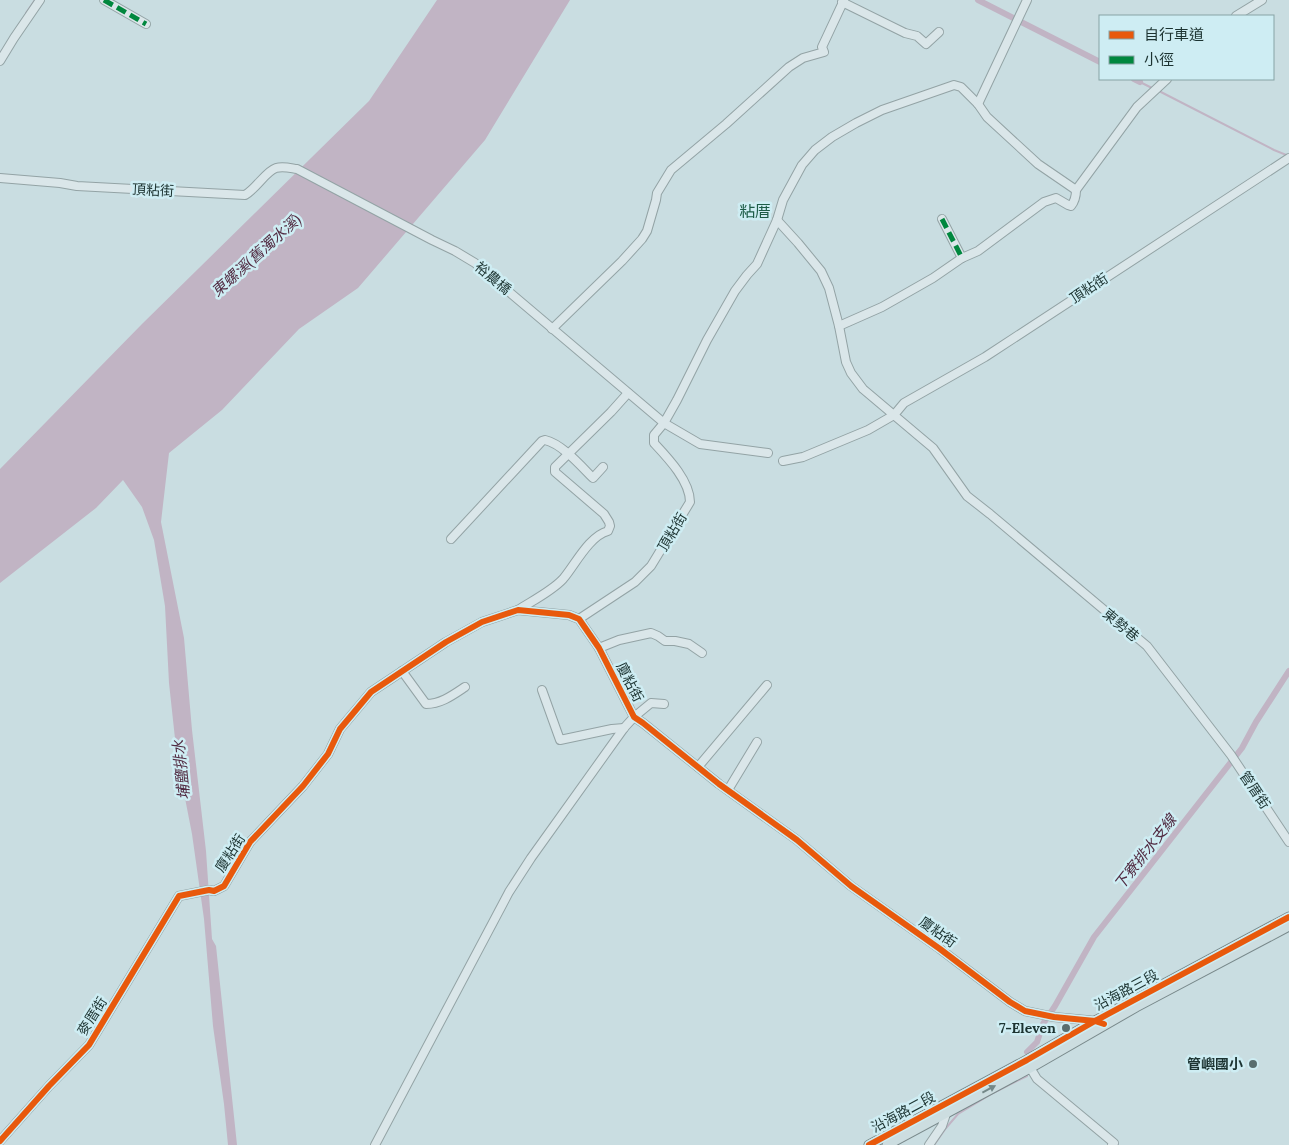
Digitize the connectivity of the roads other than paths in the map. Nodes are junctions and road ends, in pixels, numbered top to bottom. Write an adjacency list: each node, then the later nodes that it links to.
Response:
1 (40, 0): 9 (street)
2 (104, 0): 7 (street)
3 (1027, 0): 11 (street)
4 (1262, 0): 6 (street)
5 (843, 1): 8 (street); 20 (street)
6 (1238, 15)
7 (146, 24)
8 (938, 32)
9 (0, 61)
10 (1166, 80): 15 (street)
11 (978, 104): 15 (street, 頂粘街); 16 (street, 頂粘街)
12 (1288, 160): 22 (street, 頂粘街)
13 (297, 169): 14 (street, 頂粘街); 20 (street, 裕農橋)
14 (0, 178)
15 (1076, 190): 18 (street)
16 (777, 220): 19 (street); 23 (street, 頂粘街)
17 (942, 220): 18 (street)
18 (962, 258): 19 (street)
19 (840, 326): 22 (street)
20 (552, 329): 21 (street, 裕農橋)
21 (628, 393): 23 (street, 裕農橋); 25 (street)
22 (894, 415): 26 (street, 頂粘街); 41 (street, 東勢巷)
23 (664, 423): 24 (street); 30 (street, 頂粘街)
24 (768, 453)
25 (568, 454): 27 (street); 28 (street); 29 (street)
26 (782, 461)
27 (603, 467)
28 (451, 539)
29 (518, 610): 30 (street, 廈粘街); 33 (street, 廈粘街)
30 (579, 619): 31 (street, 廈粘街)
31 (599, 648): 32 (street); 38 (street, 廈粘街)
32 (702, 653)
33 (402, 671): 35 (street); 45 (street, 廈粘街)
34 (767, 685): 42 (street)
35 (465, 687)
36 (542, 690): 39 (street)
37 (664, 704): 38 (street)
38 (634, 717): 39 (street); 42 (street, 廈粘街)
39 (624, 728): 55 (street)
40 (758, 742): 43 (street)
41 (1237, 763): 44 (street, 管厝街)
42 (698, 767): 43 (street, 廈粘街)
43 (728, 790): 49 (street, 廈粘街)
44 (1289, 842)
45 (188, 894): 54 (street, 麥厝街)
46 (1289, 917): 48 (main road, 沿海路三段)
47 (1289, 926): 48 (main road, 沿海路三段)
48 (1196, 971): 49 (main road, 沿海路三段); 50 (main road, 沿海路三段)
49 (1095, 1021): 50 (street, 廈粘街); 51 (main road, 沿海路三段)
50 (1104, 1024): 51 (main road, 沿海路三段)
51 (1028, 1064): 52 (main road, 沿海路三段); 53 (main road, 沿海路三段, one-way to 51); 59 (street)
52 (949, 1102): 53 (street); 56 (main road, 沿海路二段)
53 (946, 1112): 57 (main road, 沿海路二段); 58 (street)
54 (0, 1141)
55 (375, 1145)
56 (869, 1145)
57 (887, 1145)
58 (929, 1145)
59 (1112, 1145)

